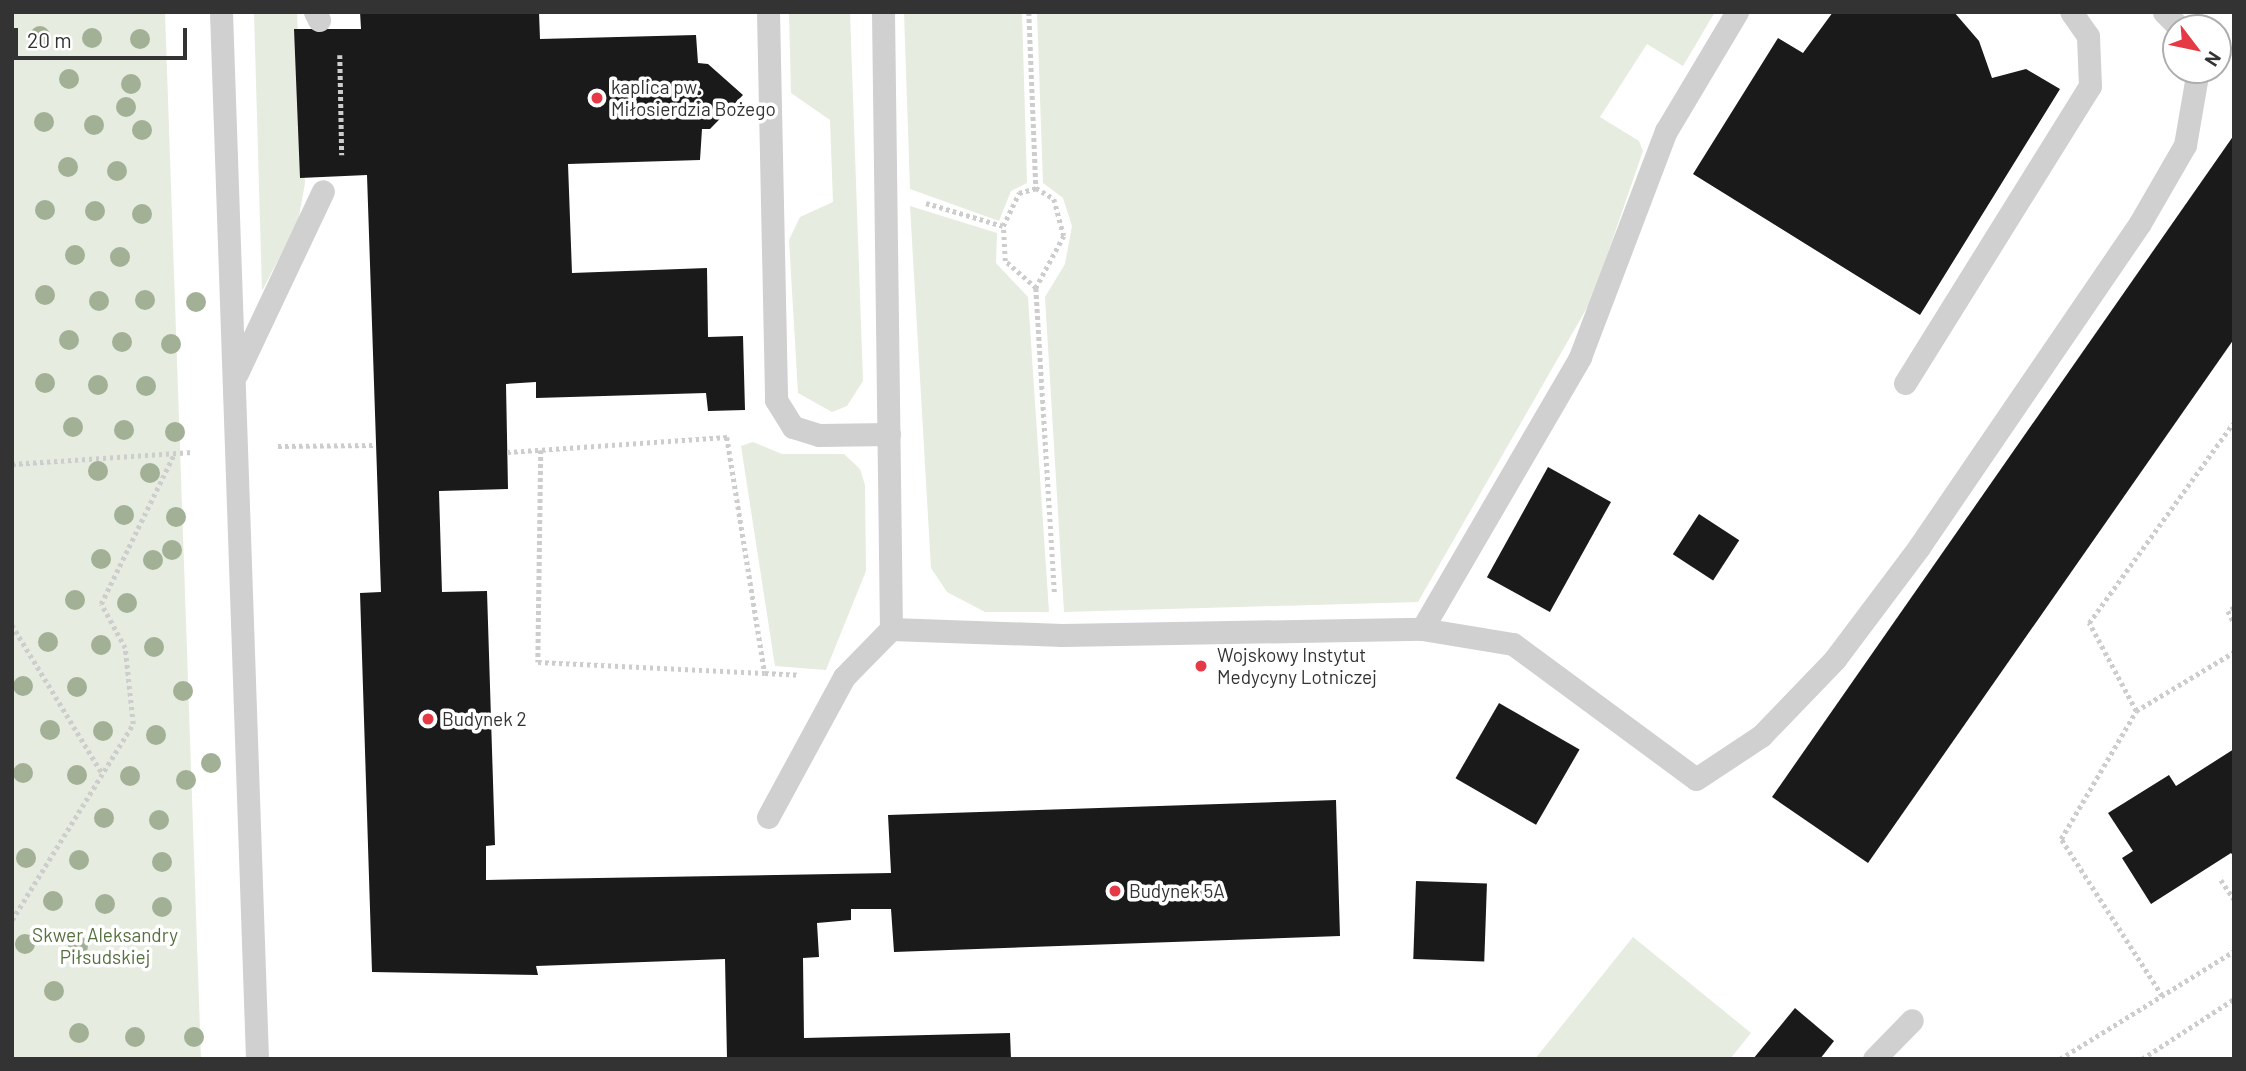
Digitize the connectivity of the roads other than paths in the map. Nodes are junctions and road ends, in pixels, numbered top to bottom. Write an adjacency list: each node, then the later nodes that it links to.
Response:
1 (221, 12): 8 (lane)
2 (768, 12): 10 (lane)
3 (883, 12): 10 (lane)
4 (1737, 12): 12 (lane)
5 (2071, 12): 9 (lane)
6 (2196, 84): 12 (lane)
7 (323, 191): 8 (lane)
8 (234, 379): 15 (lane)
9 (1905, 383)
10 (888, 434): 11 (lane)
11 (891, 629): 12 (lane); 13 (lane)
12 (1422, 629)
13 (768, 817)
14 (1912, 1020): 16 (lane)
15 (257, 1059)
16 (1874, 1059)

